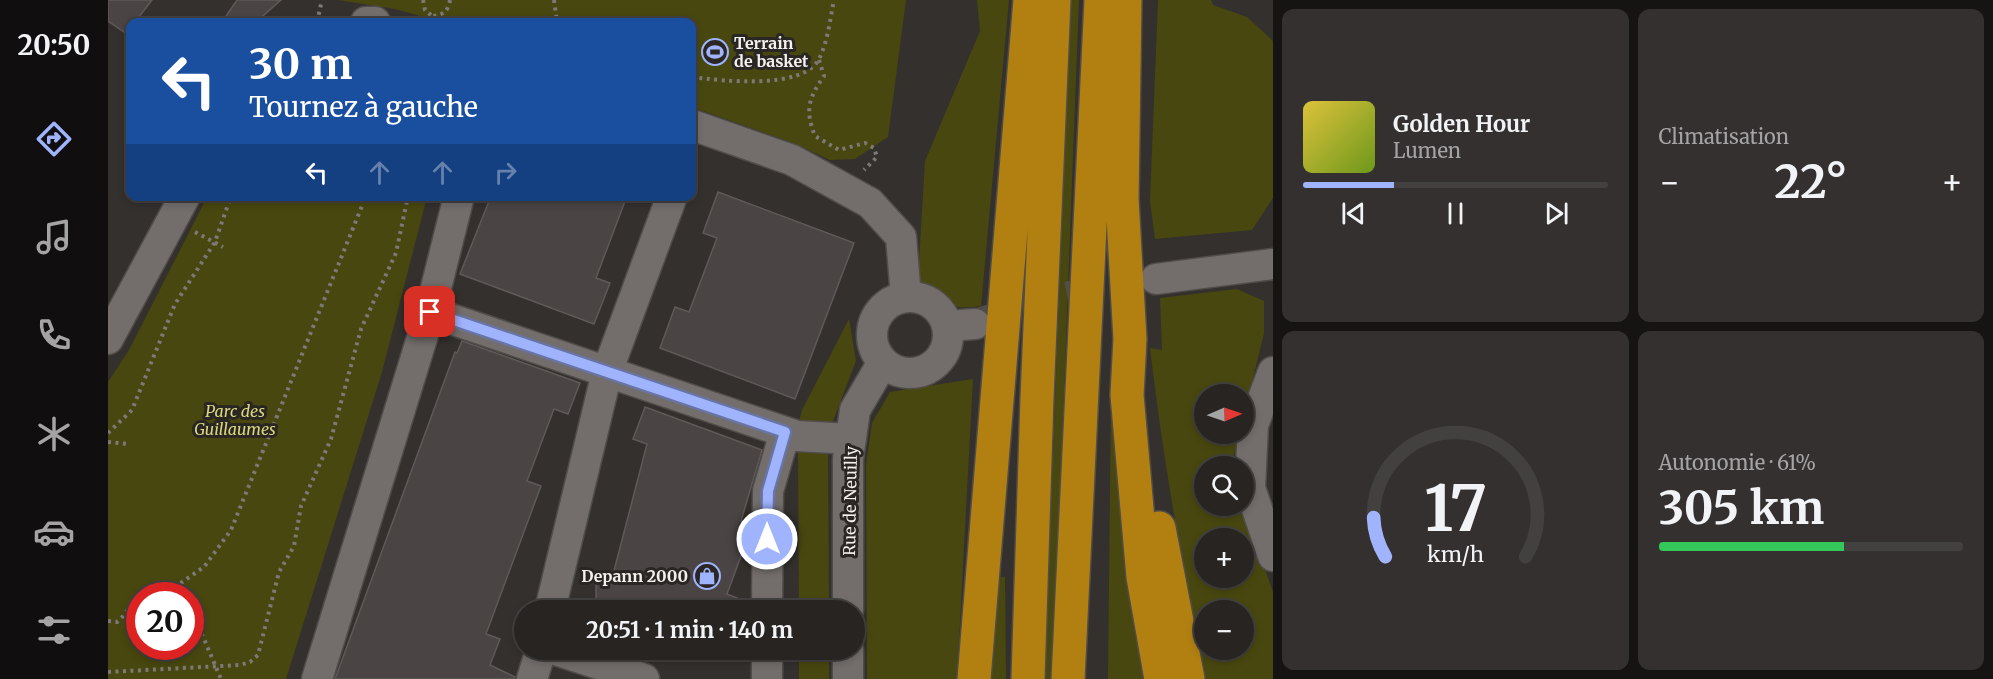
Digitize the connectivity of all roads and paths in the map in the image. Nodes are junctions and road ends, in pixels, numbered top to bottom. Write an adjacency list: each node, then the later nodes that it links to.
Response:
1 (322, 0): 11 (path)
2 (423, 0): 10 (path)
3 (450, 0): 10 (path)
4 (554, 0): 12 (path)
5 (834, 0): 13 (path)
6 (1030, 0): 63 (highway)
7 (1054, 0): 64 (highway)
8 (1101, 0): 42 (highway)
9 (1125, 0): 30 (highway)
10 (432, 16)
11 (318, 18)
12 (556, 18)
13 (819, 60): 14 (path); 16 (path)
14 (696, 77)
15 (696, 132): 27 (street)
16 (878, 157)
17 (229, 201): 23 (path)
18 (364, 201): 41 (path)
19 (407, 201): 53 (path)
20 (458, 201): 28 (street)
21 (670, 201): 32 (street)
22 (179, 208): 23 (path); 29 (street)
23 (215, 242): 24 (path); 36 (path)
24 (223, 247)
25 (1273, 264): 26 (street)
26 (1156, 279)
27 (906, 297): 31 (street); 31 (street)
28 (430, 312): 32 (street); 58 (street)
29 (108, 339)
30 (1130, 339): 67 (highway); 68 (highway)
31 (883, 363): 37 (street, Rue de Neuilly)
32 (607, 372): 35 (street); 43 (street)
33 (1273, 372): 34 (street)
34 (1267, 404): 40 (street)
35 (785, 432): 37 (street); 44 (street)
36 (108, 433)
37 (851, 439): 45 (street, Rue de Neuilly)
38 (108, 442): 39 (path)
39 (129, 444)
40 (1273, 556)
41 (186, 582)
42 (1071, 597): 65 (highway); 66 (highway)
43 (552, 600)
44 (767, 600)
45 (848, 600)
46 (126, 614): 47 (path)
47 (108, 621)
48 (204, 639): 53 (path)
49 (538, 660): 59 (street)
50 (586, 660): 60 (street)
51 (767, 660): 61 (street)
52 (848, 660): 62 (street)
53 (216, 668): 55 (path); 57 (path)
54 (108, 672): 55 (path)
55 (114, 673): 56 (path)
56 (114, 679)
57 (221, 679)
58 (317, 679)
59 (532, 679)
60 (644, 679)
61 (767, 679)
62 (848, 679)
63 (974, 679)
64 (1028, 679)
65 (1068, 679)
66 (1090, 679)
67 (1161, 679)
68 (1188, 679)

